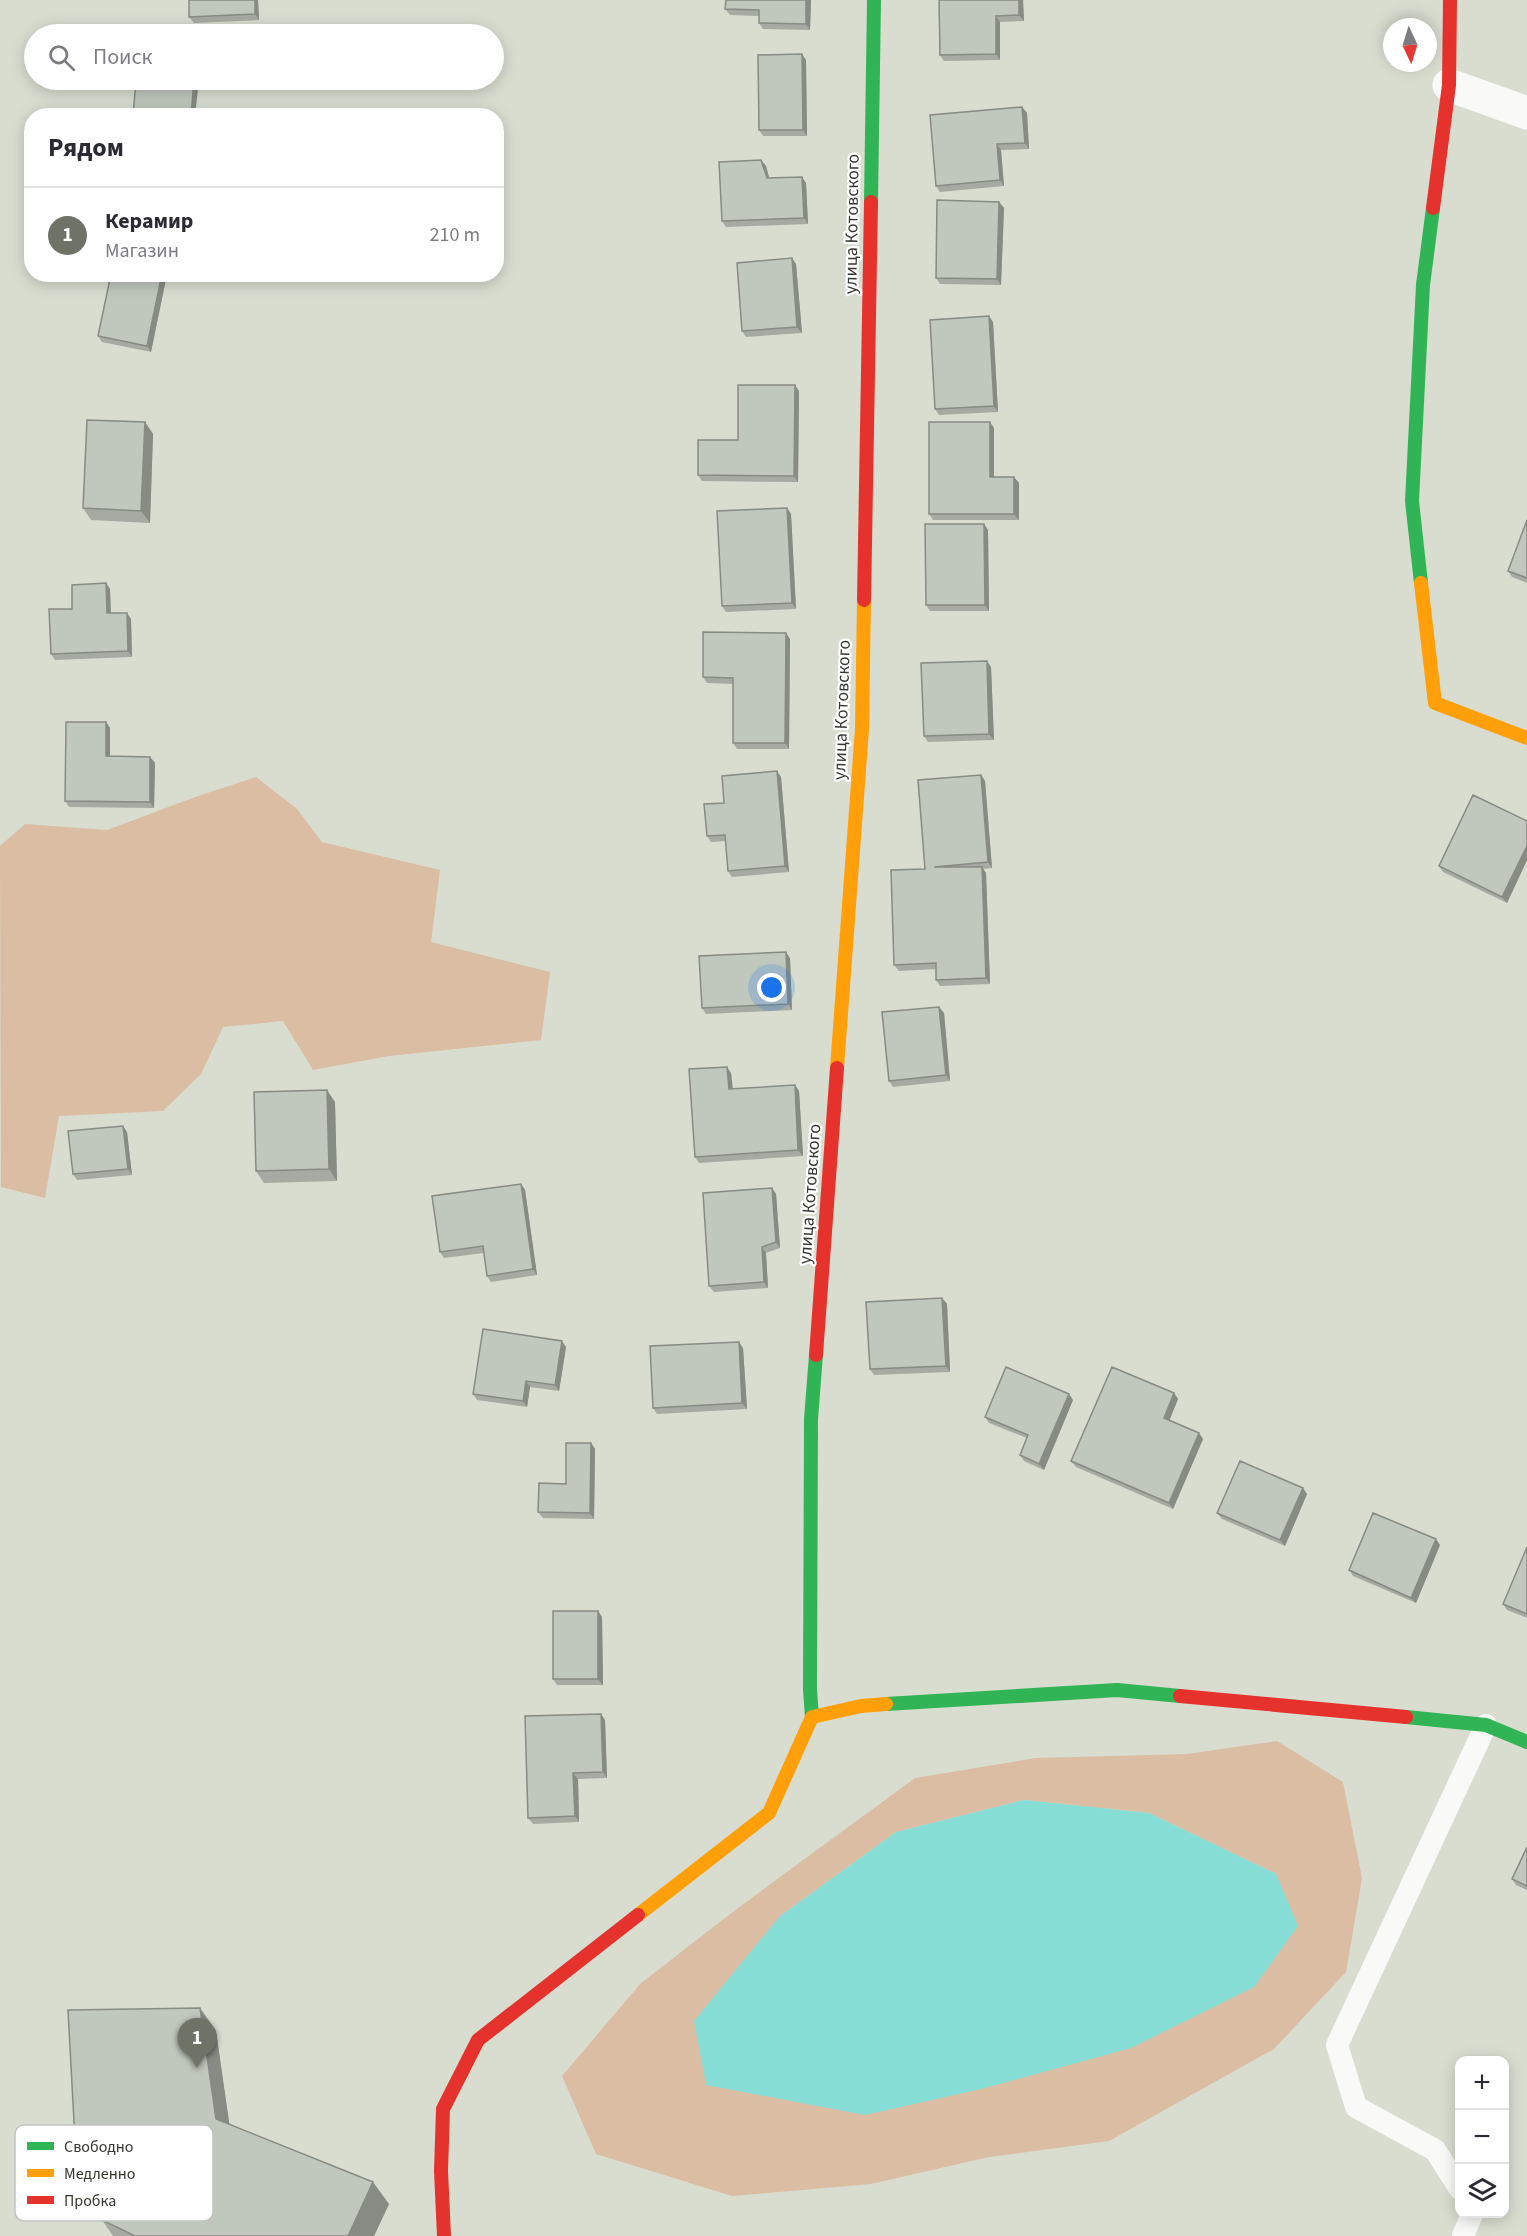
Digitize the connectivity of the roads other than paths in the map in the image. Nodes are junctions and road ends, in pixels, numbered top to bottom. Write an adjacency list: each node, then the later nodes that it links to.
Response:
1 (874, 0): 6 (street, улица Котовского)
2 (1450, 0): 3 (street)
3 (1449, 85): 4 (street); 5 (street)
4 (1527, 113)
5 (1527, 738)
6 (812, 1717): 7 (street); 11 (street)
7 (1485, 1725): 8 (street); 9 (lane)
8 (1527, 1742)
9 (1455, 2181)
10 (1470, 2218): 12 (lane)
11 (444, 2236)
12 (1463, 2236)

